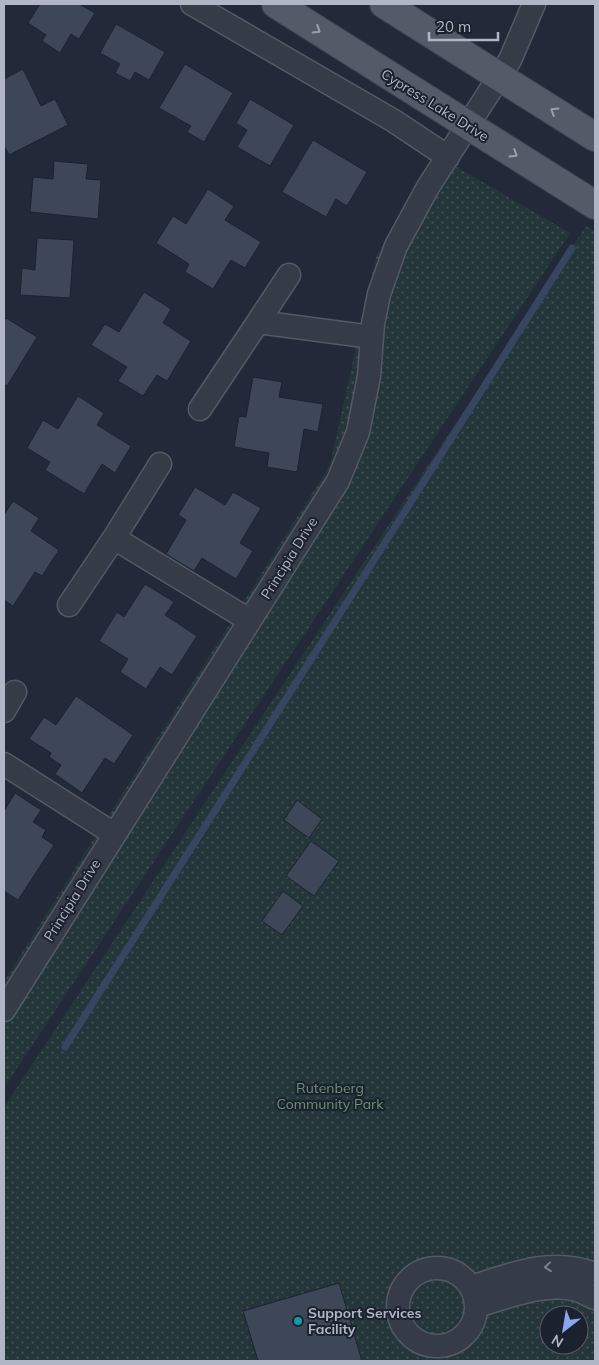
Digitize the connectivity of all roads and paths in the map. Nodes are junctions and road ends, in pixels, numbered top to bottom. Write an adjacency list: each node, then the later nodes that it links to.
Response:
1 (192, 4): 8 (street)
2 (276, 4): 6 (main road, Cypress Lake Drive, one-way to 6)
3 (384, 4): 5 (main road)
4 (534, 4): 5 (street, Principia Drive)
5 (499, 76): 6 (street, Principia Drive); 7 (main road, one-way to 5)
6 (467, 125): 8 (street, Principia Drive); 9 (main road, Cypress Lake Drive, one-way to 9)
7 (595, 138)
8 (448, 157): 12 (street, Principia Drive)
9 (595, 205)
10 (290, 275): 11 (street)
11 (258, 322): 12 (street); 13 (street)
12 (372, 337): 17 (street, Principia Drive)
13 (200, 409)
14 (160, 464): 15 (street)
15 (114, 538): 16 (street); 17 (street)
16 (69, 605)
17 (249, 620): 21 (street, Principia Drive)
18 (16, 692): 19 (street)
19 (4, 711)
20 (4, 764): 21 (street)
21 (114, 834): 22 (street, Principia Drive)
22 (4, 1010)
23 (595, 1274): 24 (street, one-way to 24)
24 (595, 1298)

